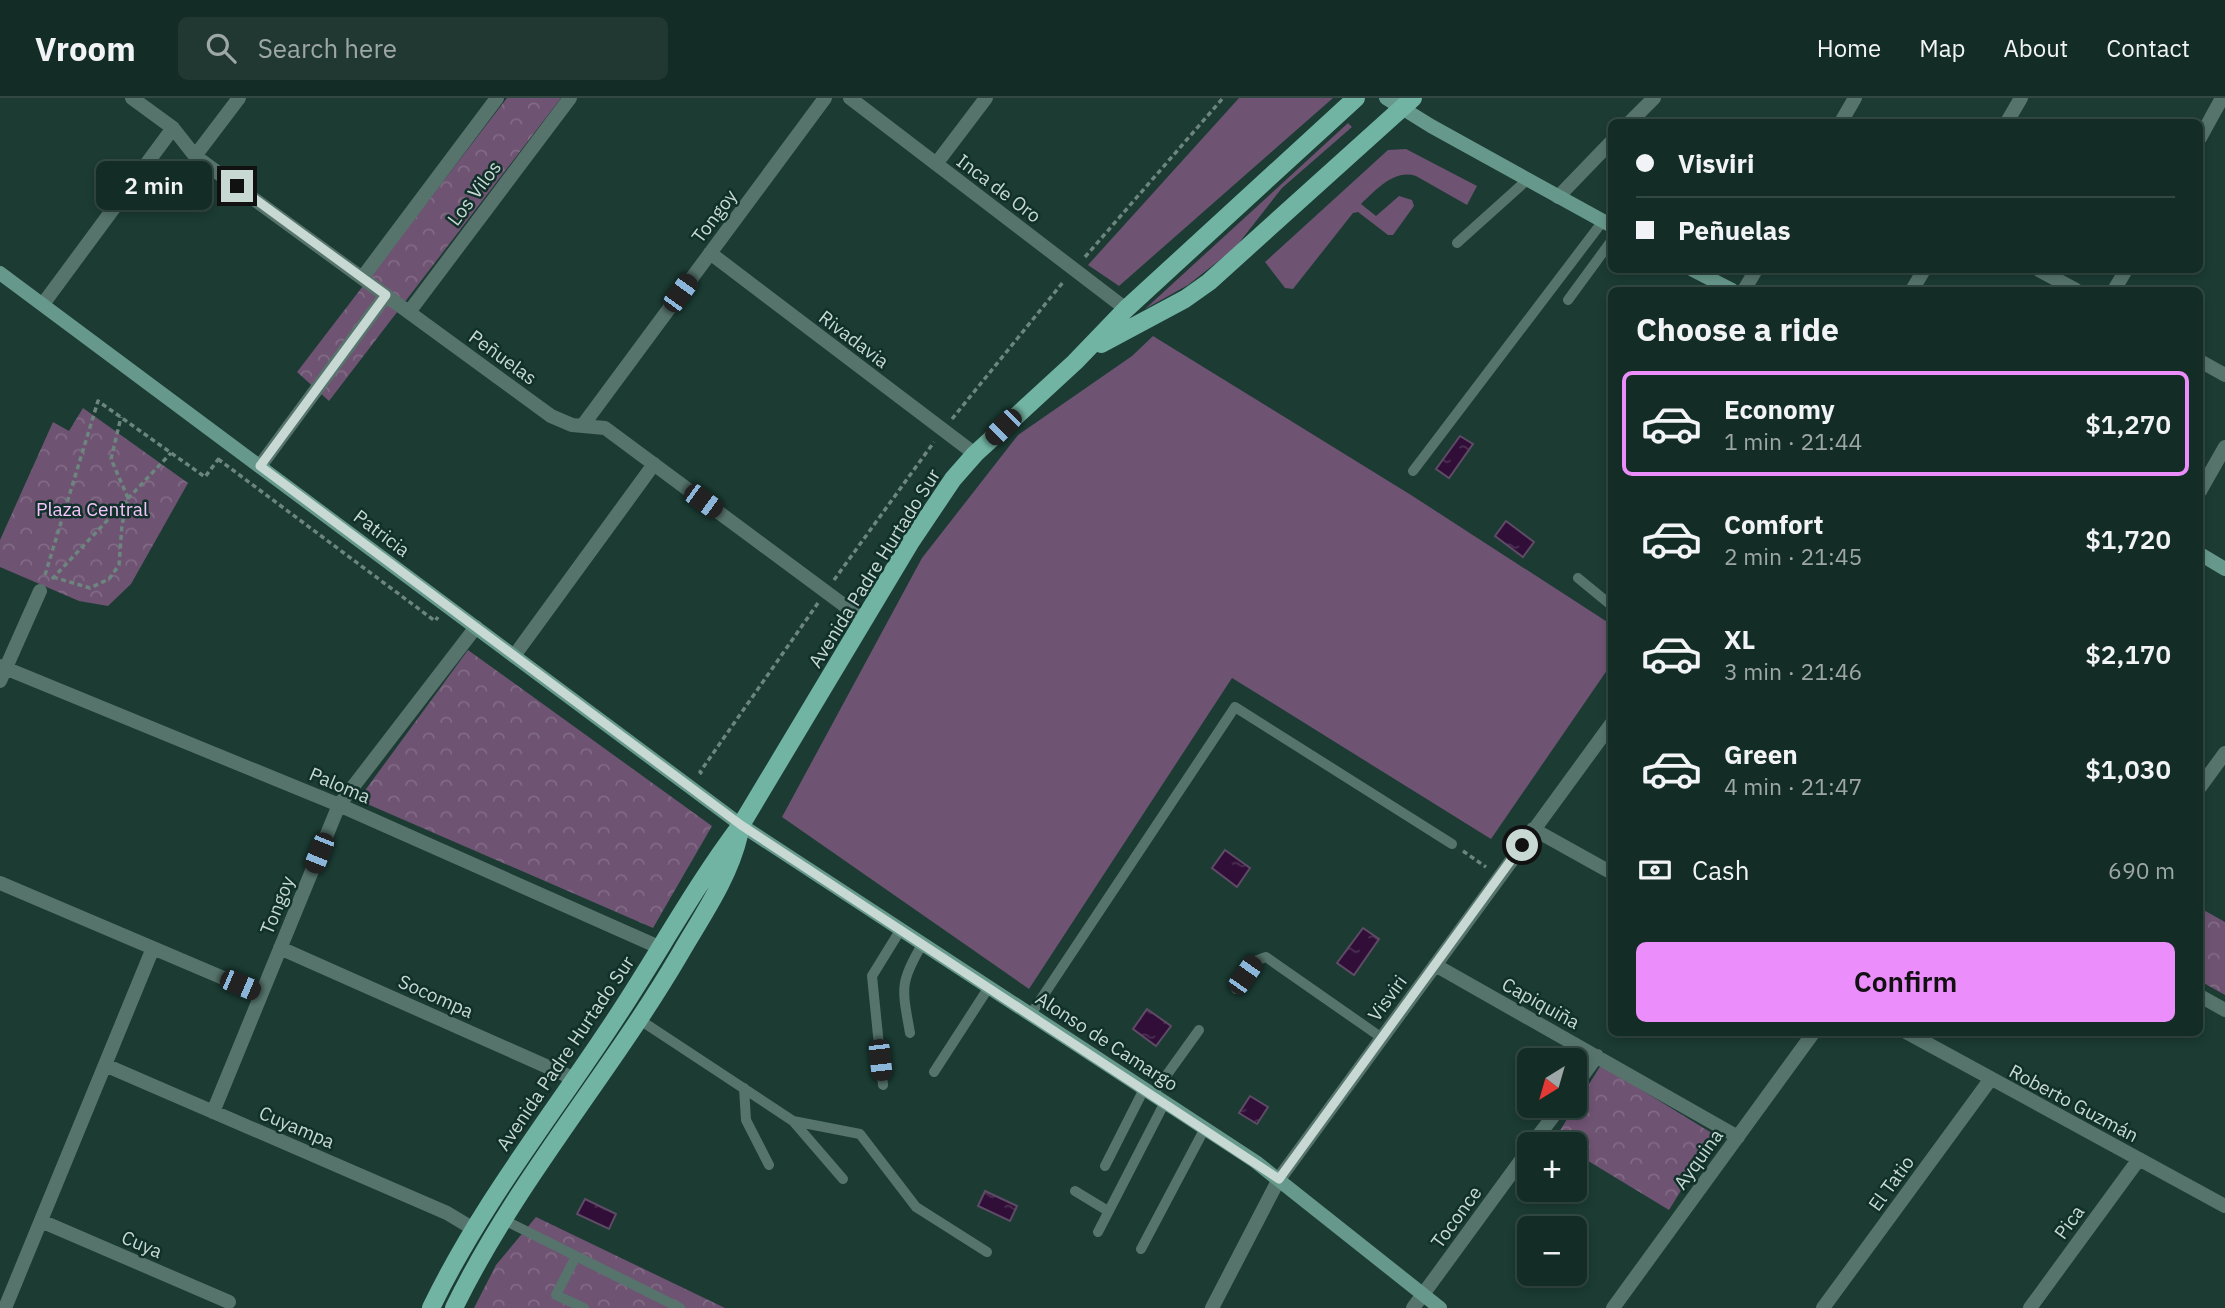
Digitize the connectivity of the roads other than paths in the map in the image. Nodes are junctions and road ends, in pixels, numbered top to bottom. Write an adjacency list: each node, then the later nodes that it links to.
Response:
1 (132, 98): 18 (street, Peñuelas)
2 (239, 98): 21 (street)
3 (497, 98): 32 (street, Los Vilos)
4 (570, 98): 39 (street, Los Vilos)
5 (825, 98): 28 (street, Tongoy)
6 (850, 98): 22 (street, Inca de Oro)
7 (986, 98): 22 (street)
8 (1356, 98): 38 (main road, Avenida Padre Hurtado Sur)
9 (1386, 98): 14 (street)
10 (1654, 98): 15 (street)
11 (1855, 98): 16 (street)
12 (2021, 98): 17 (street)
13 (2222, 98): 19 (street)
14 (1408, 104): 23 (street); 40 (main road, Avenida Padre Hurtado Sur)
15 (1633, 119)
16 (1843, 119)
17 (2009, 119)
18 (173, 128): 21 (street, Peñuelas); 37 (street)
19 (2203, 133)
20 (1608, 145): 24 (street)
21 (195, 156): 32 (street, Peñuelas)
22 (936, 164): 38 (street, Inca de Oro)
23 (1527, 180): 24 (street); 26 (lane)
24 (1558, 197): 25 (street)
25 (1607, 223): 48 (lane)
26 (1457, 243)
27 (1608, 245): 36 (lane)
28 (710, 253): 43 (street, Tongoy); 45 (street, Rivadavia)
29 (0, 273): 37 (street, Patricia)
30 (1699, 273): 33 (street)
31 (2045, 273): 34 (street)
32 (362, 278): 35 (street, Peñuelas)
33 (1726, 287)
34 (2070, 287)
35 (386, 295): 39 (street, Peñuelas); 47 (street)
36 (1568, 300)
37 (43, 304): 47 (street, Patricia)
38 (1126, 309): 40 (main road, Avenida Padre Hurtado Sur)
39 (409, 312): 43 (street, Peñuelas)
40 (1075, 362): 45 (main road, Avenida Padre Hurtado Sur)
41 (2203, 363): 42 (street)
42 (2225, 375)
43 (583, 425): 46 (street, Peñuelas)
44 (2225, 447): 49 (street)
45 (975, 454): 55 (main road, Avenida Padre Hurtado Sur)
46 (654, 464): 55 (street, Peñuelas); 57 (street)
47 (260, 466): 56 (street, Patricia)
48 (1413, 471)
49 (2203, 486)
50 (2203, 556): 51 (street)
51 (2225, 569)
52 (1578, 578): 54 (lane)
53 (40, 591): 58 (street)
54 (1608, 603)
55 (864, 620): 63 (main road, Avenida Padre Hurtado Sur)
56 (476, 627): 57 (street, Patricia); 62 (street, Tongoy)
57 (514, 656): 63 (street, Patricia)
58 (2, 671): 62 (street, Paloma)
59 (1608, 728): 64 (street, Visviri)
60 (2225, 753): 61 (street)
61 (2203, 783)
62 (339, 805): 70 (street, Paloma); 72 (street, Tongoy)
63 (741, 825): 68 (street, Alonso de Camargo); 70 (main road, Avenida Padre Hurtado Sur); 80 (main road, Avenida Padre Hurtado Sur)
64 (1533, 829): 66 (street); 73 (street, Visviri)
65 (1452, 844): 79 (lane)
66 (1608, 871)
67 (0, 883): 71 (street)
68 (901, 929): 69 (street, Alonso de Camargo); 92 (lane)
69 (923, 943): 74 (street, Alonso de Camargo); 82 (lane)
70 (662, 947): 90 (main road, Avenida Padre Hurtado Sur)
71 (153, 948): 76 (street); 87 (street)
72 (280, 948): 76 (street, Tongoy); 90 (street, Socompa)
73 (1435, 965): 85 (street, Visviri); 86 (street, Capiquiña)
74 (989, 986): 79 (street, Alonso de Camargo); 89 (lane)
75 (1236, 989): 85 (lane)
76 (261, 994): 95 (street, Tongoy)
77 (2203, 998): 78 (street)
78 (2225, 1010)
79 (1031, 1014): 94 (street, Alonso de Camargo)
80 (640, 1020): 93 (lane); 108 (main road, Avenida Padre Hurtado Sur)
81 (1199, 1030): 94 (lane)
82 (910, 1033)
83 (1811, 1036): 98 (street, Ayquina)
84 (1913, 1036): 91 (street, Roberto Guzmán)
85 (1382, 1038): 104 (street, Visviri)
86 (1597, 1056): 88 (street); 98 (street, Capiquiña)
87 (105, 1065): 95 (street, Cuyampa); 109 (street)
88 (1587, 1070)
89 (934, 1072)
90 (575, 1079): 110 (main road, Avenida Padre Hurtado Sur)
91 (1990, 1080): 99 (street, Roberto Guzmán); 126 (street, El Tatio)
92 (883, 1085)
93 (744, 1088): 96 (lane); 100 (lane)
94 (1154, 1095): 97 (street, Alonso de Camargo); 101 (lane); 107 (lane)
95 (213, 1112): 110 (street, Cuyampa)
96 (793, 1121): 103 (lane); 113 (lane)
97 (1205, 1128): 104 (street, Alonso de Camargo); 112 (lane)
98 (1738, 1137): 125 (street, Ayquina)
99 (2139, 1159): 106 (street, Roberto Guzmán); 127 (street, Pica)
100 (769, 1165)
101 (1105, 1166)
102 (1517, 1166): 115 (street, Toconce)
103 (843, 1179)
104 (1279, 1179): 115 (street, Alonso de Camargo); 122 (street, Visviri)
105 (1075, 1191): 107 (lane)
106 (2225, 1206)
107 (1108, 1211): 111 (lane)
108 (502, 1219): 114 (lane); 119 (main road, Avenida Padre Hurtado Sur)
109 (41, 1221): 116 (street, Cuya); 117 (street)
110 (472, 1228): 118 (main road, Avenida Padre Hurtado Sur)
111 (1098, 1232)
112 (1141, 1249)
113 (987, 1252)
114 (575, 1258): 120 (lane); 121 (lane)
115 (1423, 1294): 123 (street, Toconce); 124 (street, Alonso de Camargo)
116 (229, 1302)
117 (5, 1308)
118 (431, 1308)
119 (454, 1308)
120 (584, 1308)
121 (680, 1308)
122 (1212, 1308)
123 (1413, 1308)
124 (1440, 1308)
125 (1613, 1308)
126 (1823, 1308)
127 (2030, 1308)

